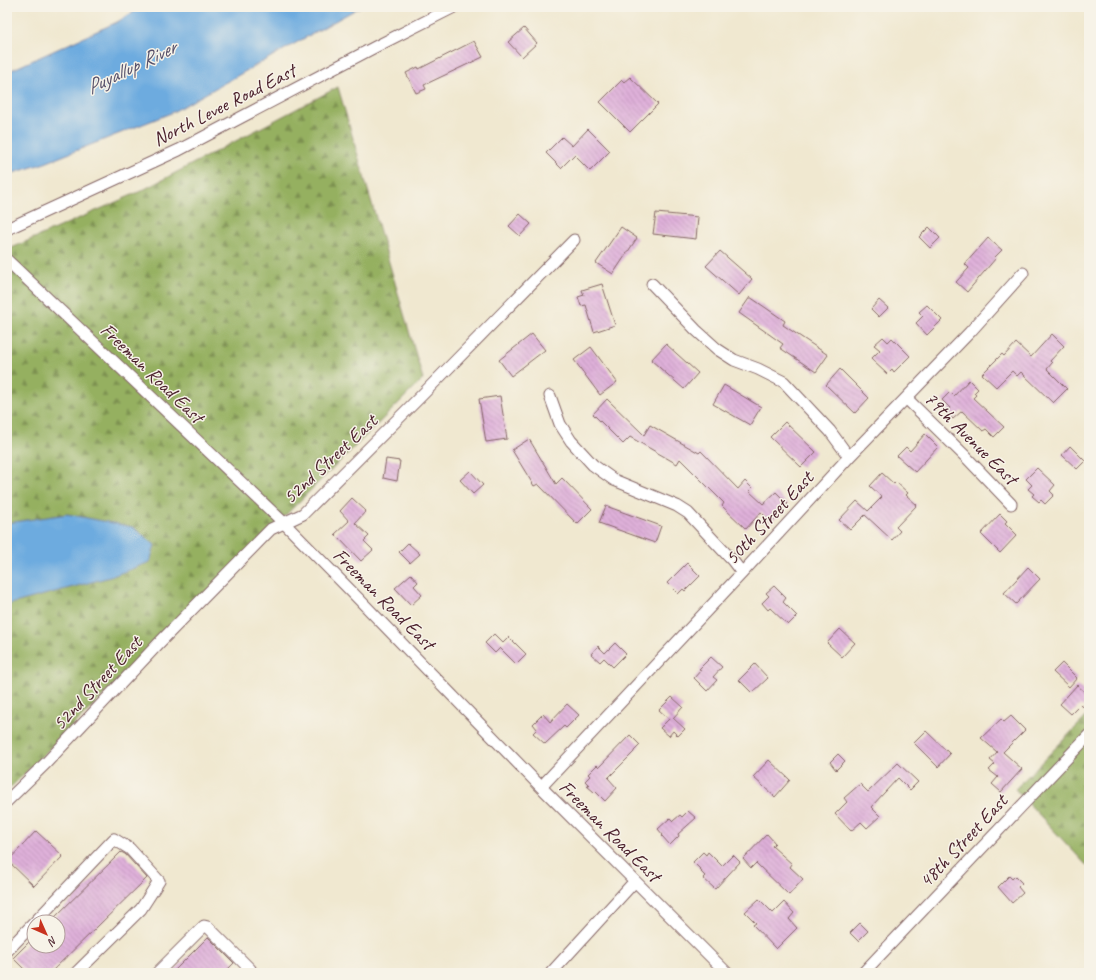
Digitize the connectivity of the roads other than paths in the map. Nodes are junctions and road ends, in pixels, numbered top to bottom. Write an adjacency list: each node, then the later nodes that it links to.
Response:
1 (454, 7): 2 (street, North Levee Road East)
2 (7, 229)
3 (574, 240): 11 (street, 52nd Street East)
4 (7, 260): 11 (street, Freeman Road East)
5 (1023, 273): 8 (street, 50th Street East)
6 (652, 284): 9 (street)
7 (550, 396): 12 (street)
8 (906, 398): 9 (street, 50th Street East); 10 (street, 79th Avenue East)
9 (849, 457): 12 (street, 50th Street East)
10 (1011, 504)
11 (284, 523): 14 (street, Freeman Road East); 15 (street, 52nd Street East)
12 (742, 573): 14 (street, 50th Street East)
13 (1089, 734): 25 (street, 48th Street East)
14 (541, 787): 16 (street, Freeman Road East)
15 (7, 801)
16 (635, 882): 23 (street); 24 (street, Freeman Road East)
17 (42, 914): 20 (street)
18 (26, 931): 19 (street)
19 (7, 951)
20 (76, 973)
21 (157, 973): 22 (street)
22 (252, 973)
23 (550, 973)
24 (727, 973)
25 (863, 973)

